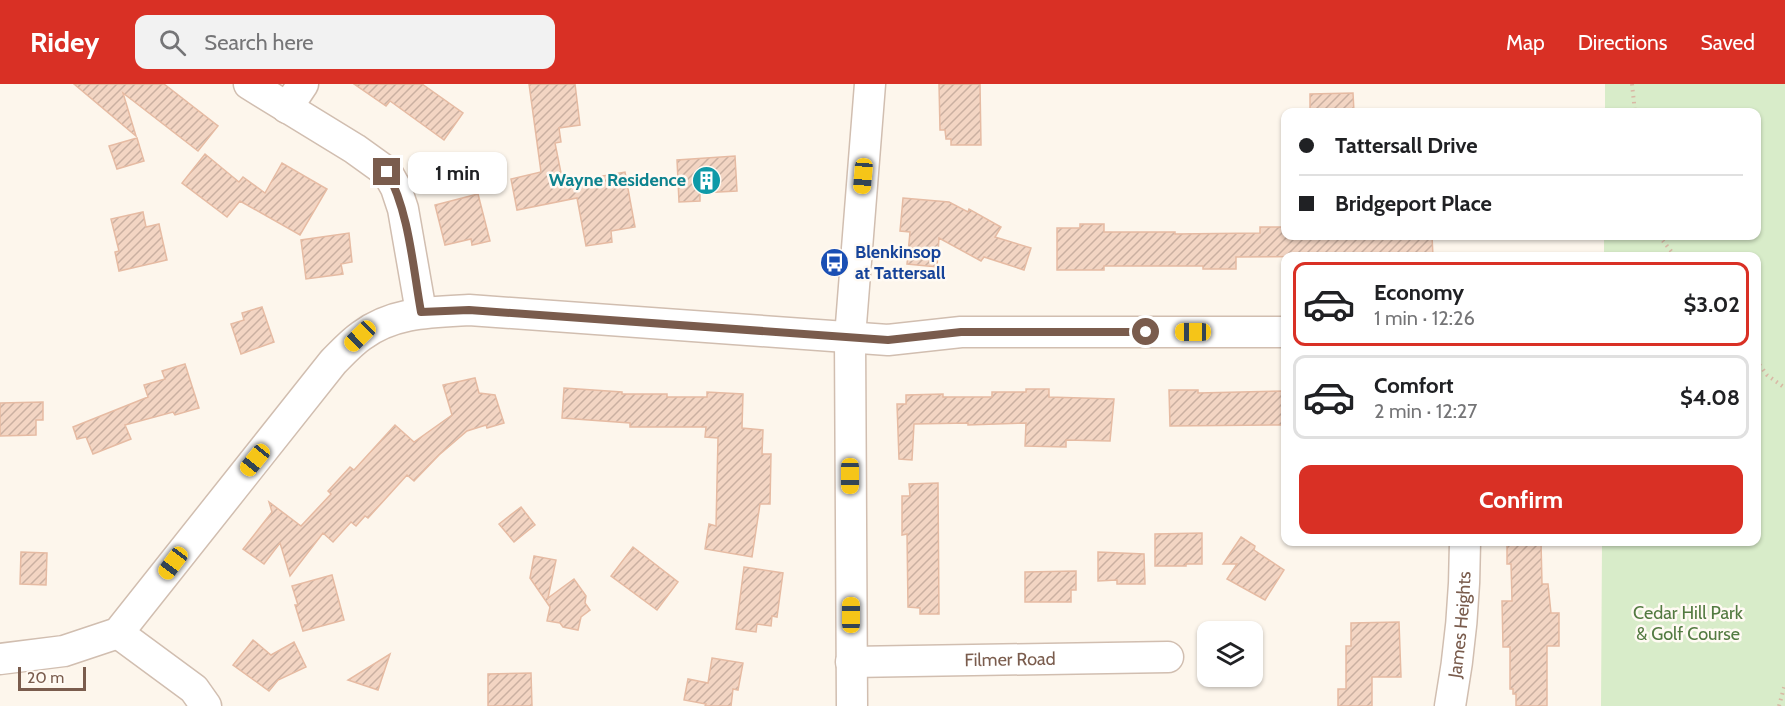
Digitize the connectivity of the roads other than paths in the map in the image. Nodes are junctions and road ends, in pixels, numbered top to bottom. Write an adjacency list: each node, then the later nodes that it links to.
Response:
1 (249, 84): 3 (street)
2 (870, 84): 6 (street)
3 (296, 96): 4 (street)
4 (421, 312): 6 (street); 8 (street)
5 (1281, 332): 6 (street)
6 (850, 337): 11 (street)
7 (1465, 546): 14 (street, James Heights)
8 (118, 633): 10 (street); 12 (street)
9 (1168, 657): 11 (street, Filmer Road)
10 (0, 659)
11 (851, 662): 13 (street)
12 (206, 706)
13 (852, 706)
14 (1450, 706)

